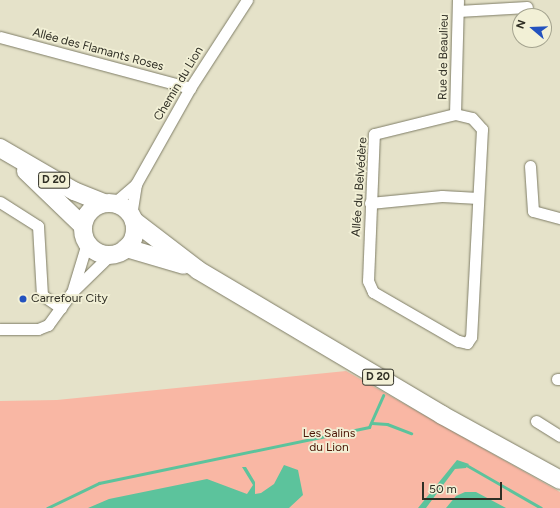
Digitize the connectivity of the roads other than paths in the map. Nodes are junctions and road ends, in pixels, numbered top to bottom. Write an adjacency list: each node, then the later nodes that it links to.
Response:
1 (247, 0): 5 (street, Chemin du Lion)
2 (458, 6): 3 (street); 6 (street, Rue de Beaulieu)
3 (527, 7)
4 (0, 37): 5 (street, Allée des Flamants Roses)
5 (190, 88): 9 (street, Chemin du Lion)
6 (456, 114): 10 (street, Allée du Belvédère); 13 (street, Allée du Belvédère)
7 (3, 150): 12 (main road, D 20); 16 (main road, D 20)
8 (530, 166): 15 (street)
9 (136, 184): 12 (street, Chemin du Lion); 14 (street, Chemin du Lion)
10 (478, 198): 13 (street); 13 (street, Allée du Belvédère)
11 (0, 202): 20 (street)
12 (107, 203): 14 (main road); 16 (main road)
13 (370, 203)
14 (133, 218): 17 (main road); 18 (main road, D 20)
15 (560, 218)
16 (85, 235): 17 (main road); 19 (street)
17 (118, 252): 18 (main road, D 20); 19 (street)
18 (198, 270): 24 (main road, D 20)
19 (72, 292): 20 (street)
20 (61, 308): 21 (street)
21 (0, 329)
22 (536, 421): 23 (street)
23 (560, 436)
24 (560, 480)

